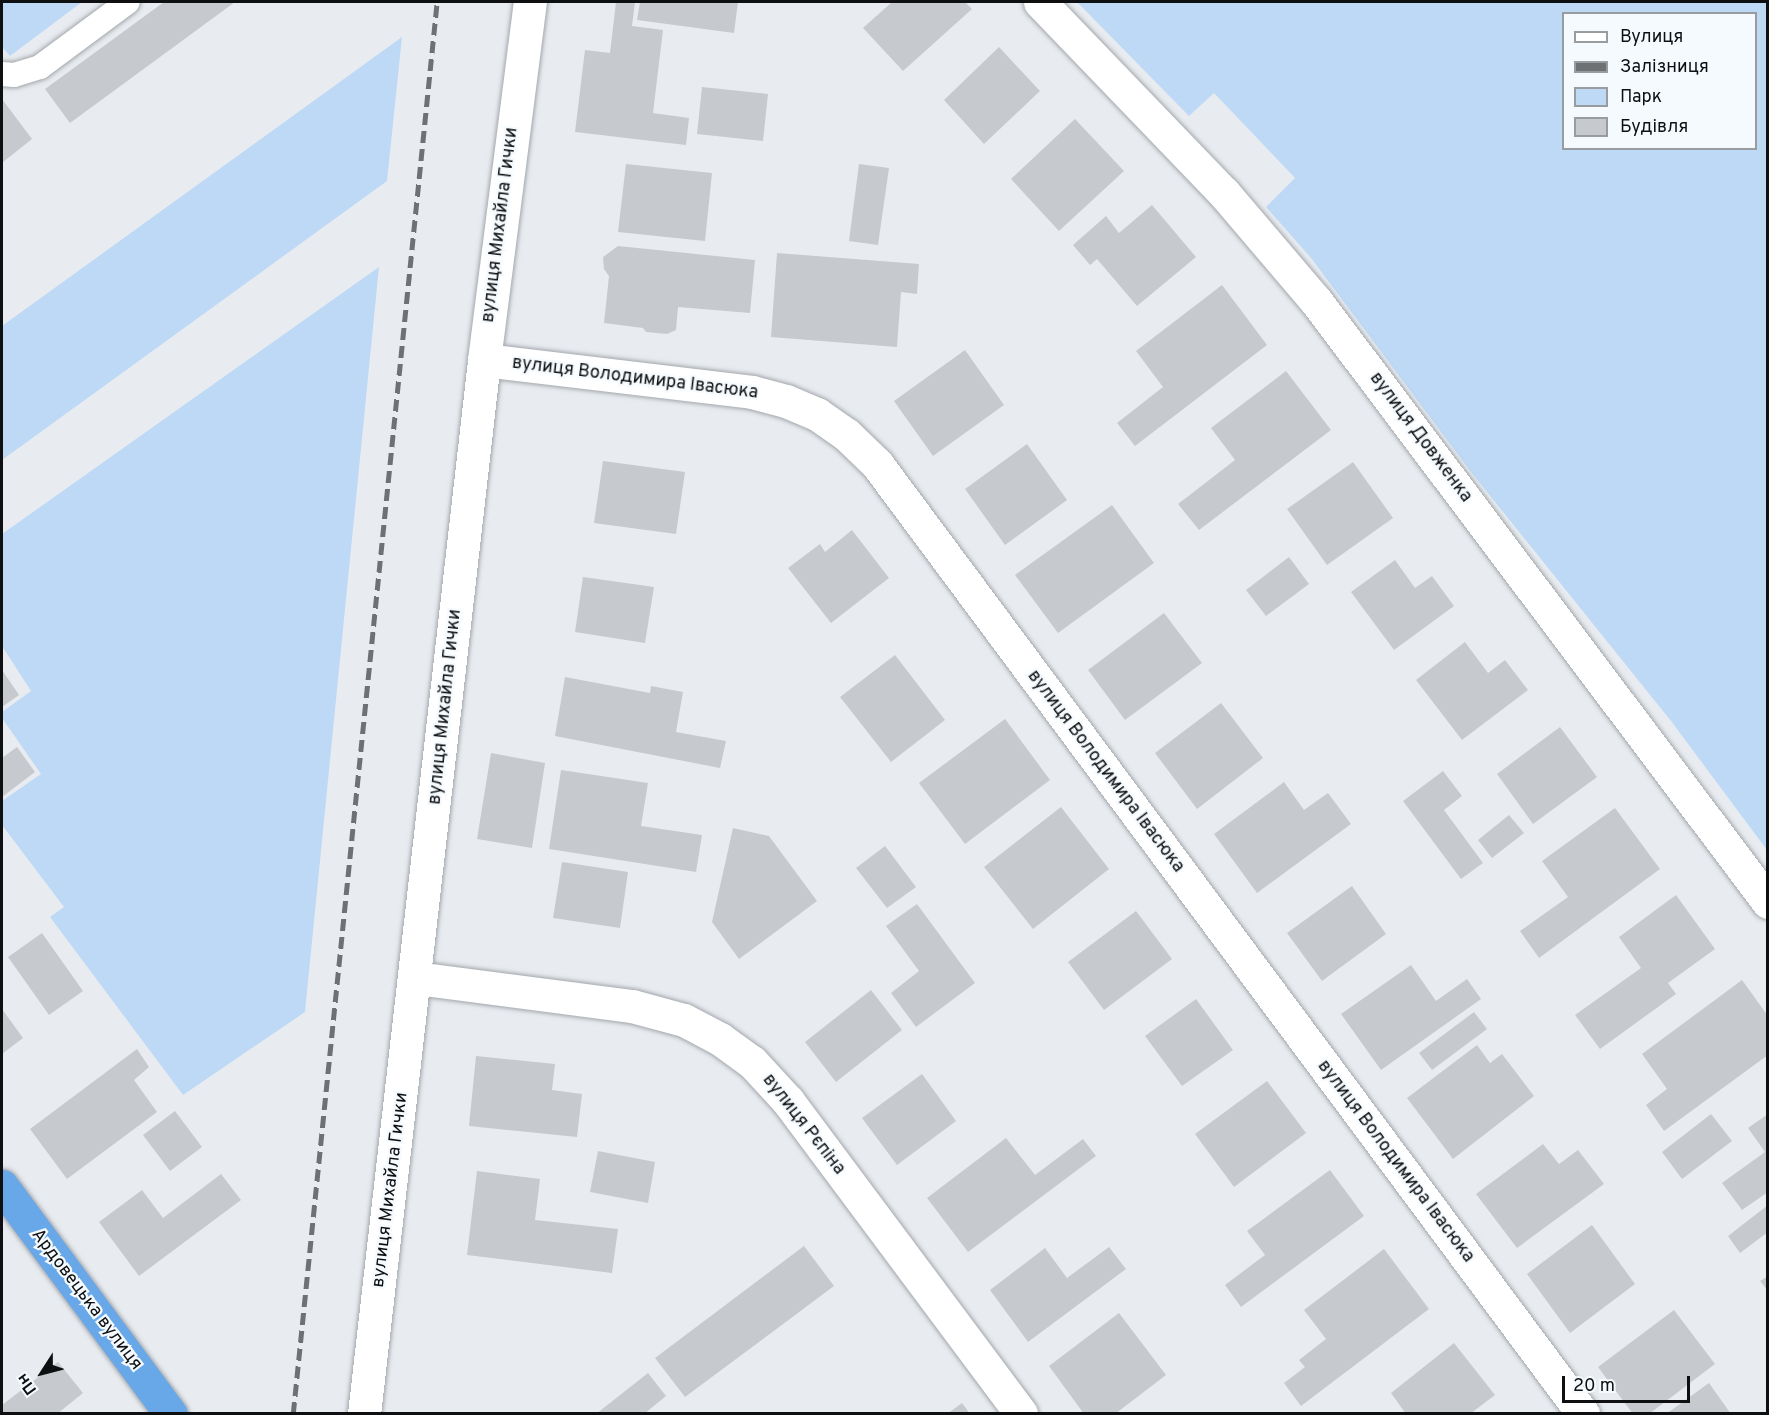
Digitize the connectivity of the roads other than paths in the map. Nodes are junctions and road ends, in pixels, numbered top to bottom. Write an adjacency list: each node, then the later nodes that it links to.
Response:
1 (128, 2): 4 (lane)
2 (530, 2): 5 (street, вулиця Михайла Гички)
3 (1040, 2): 6 (street, вулиця Довженка)
4 (2, 74)
5 (484, 360): 7 (street, вулиця Михайла Гички); 12 (street, вулиця Володимира Івасюка)
6 (1767, 902)
7 (416, 978): 10 (street, вулиця Михайла Гички); 11 (street, вулиця Рєпіна)
8 (2, 1186): 9 (highway, Ардовецька вулиця)
9 (171, 1413)
10 (364, 1413)
11 (1021, 1413)
12 (1582, 1413)

